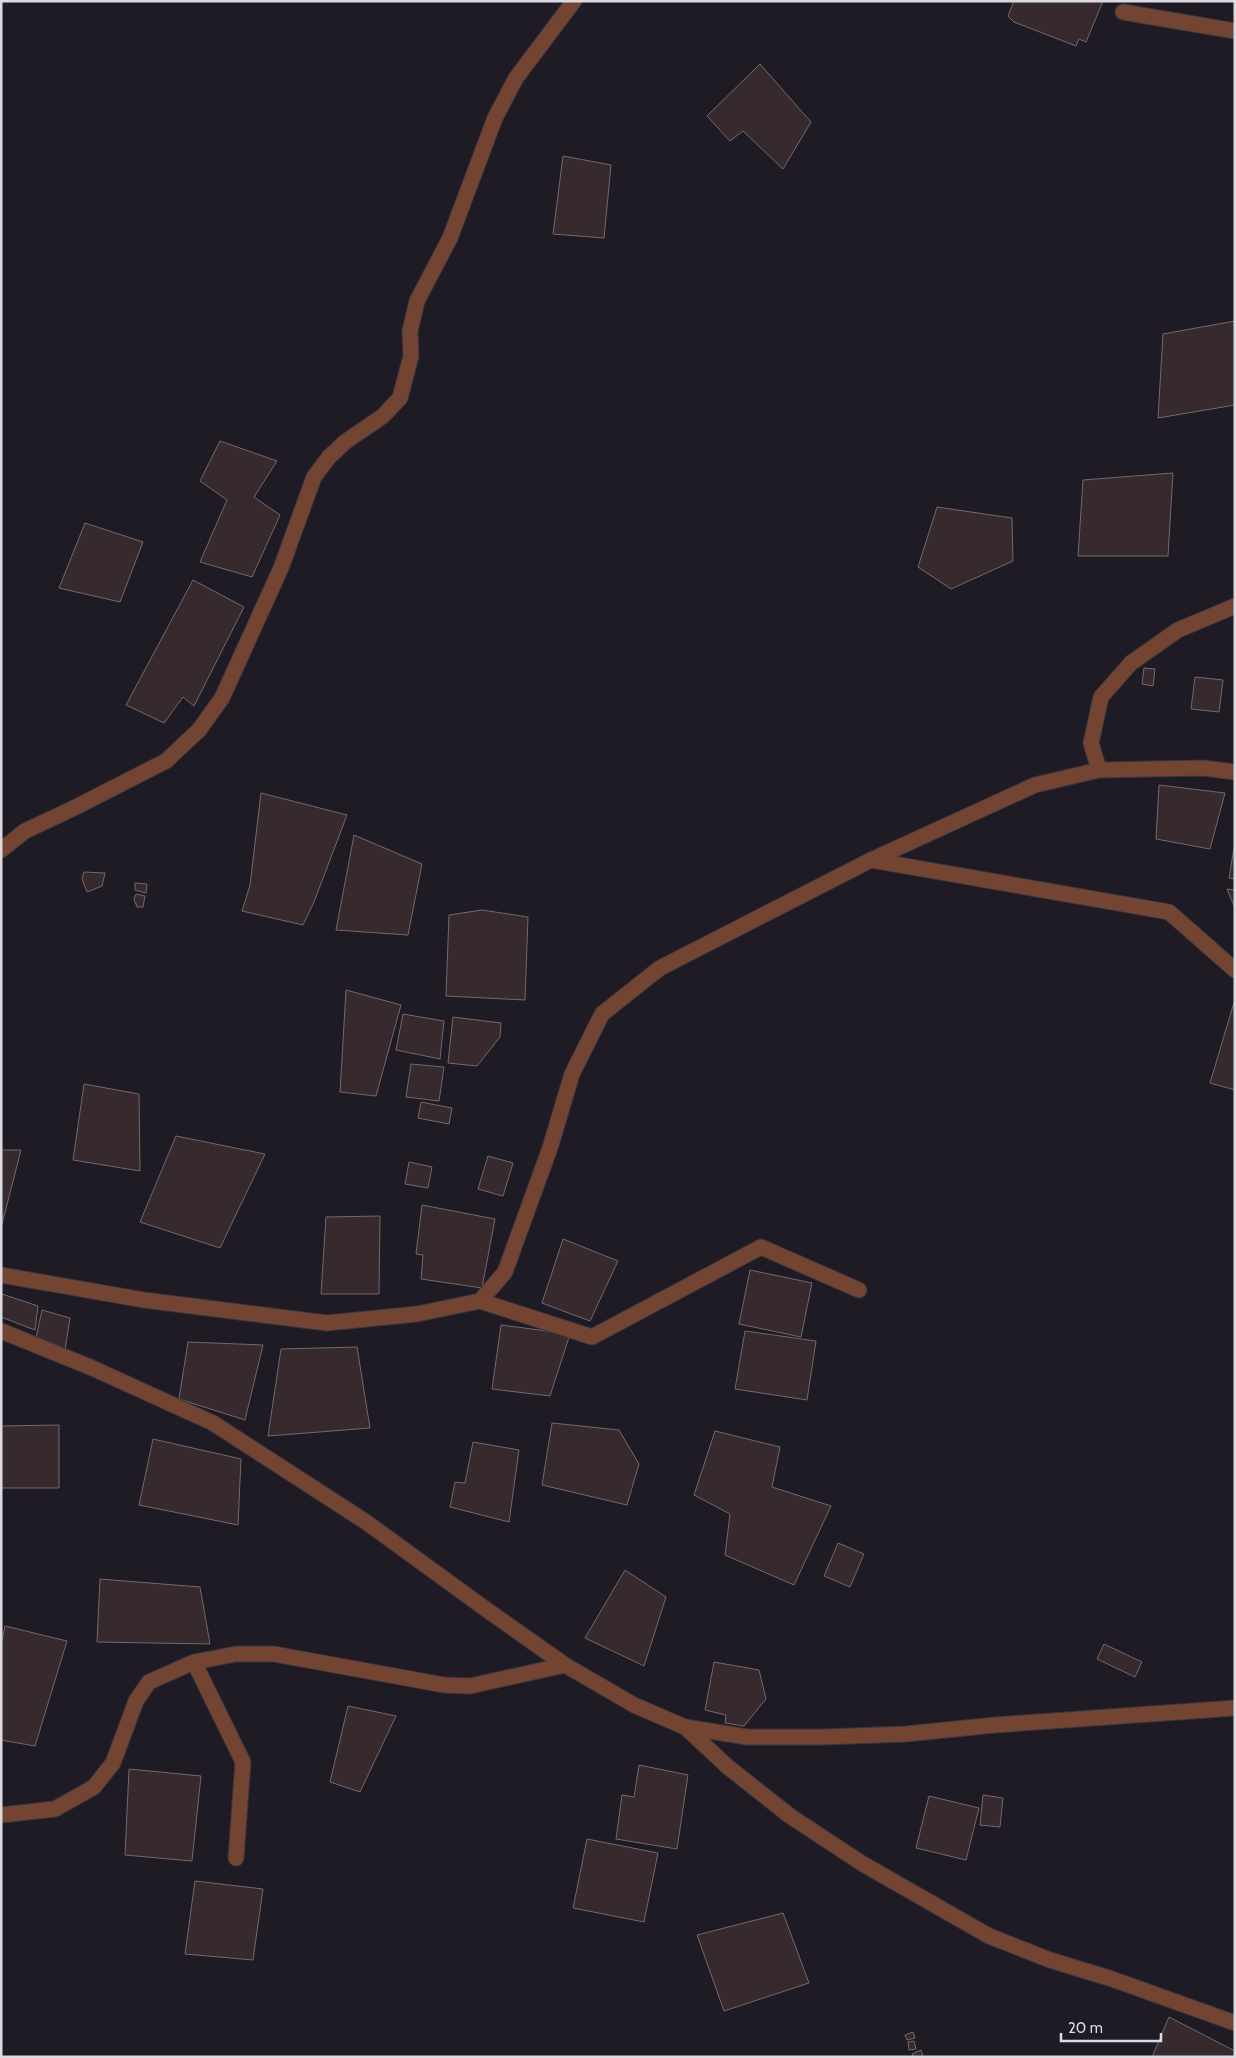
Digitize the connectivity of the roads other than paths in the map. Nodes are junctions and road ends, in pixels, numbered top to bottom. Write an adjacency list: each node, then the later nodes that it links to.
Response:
1 (574, 1): 7 (street)
2 (1123, 12): 3 (street)
3 (1235, 31)
4 (1235, 606): 5 (street)
5 (1099, 770): 6 (street); 8 (street)
6 (1235, 772)
7 (1, 850)
8 (871, 860): 9 (street); 12 (street)
9 (1235, 970)
10 (1, 1276): 12 (street)
11 (859, 1290): 12 (street)
12 (480, 1301)
13 (1, 1331): 15 (street)
14 (194, 1662): 15 (street); 18 (street); 19 (street)
15 (566, 1664): 17 (street)
16 (1235, 1708): 17 (street)
17 (685, 1726): 20 (street)
18 (1, 1815)
19 (236, 1858)
20 (1235, 2024)

